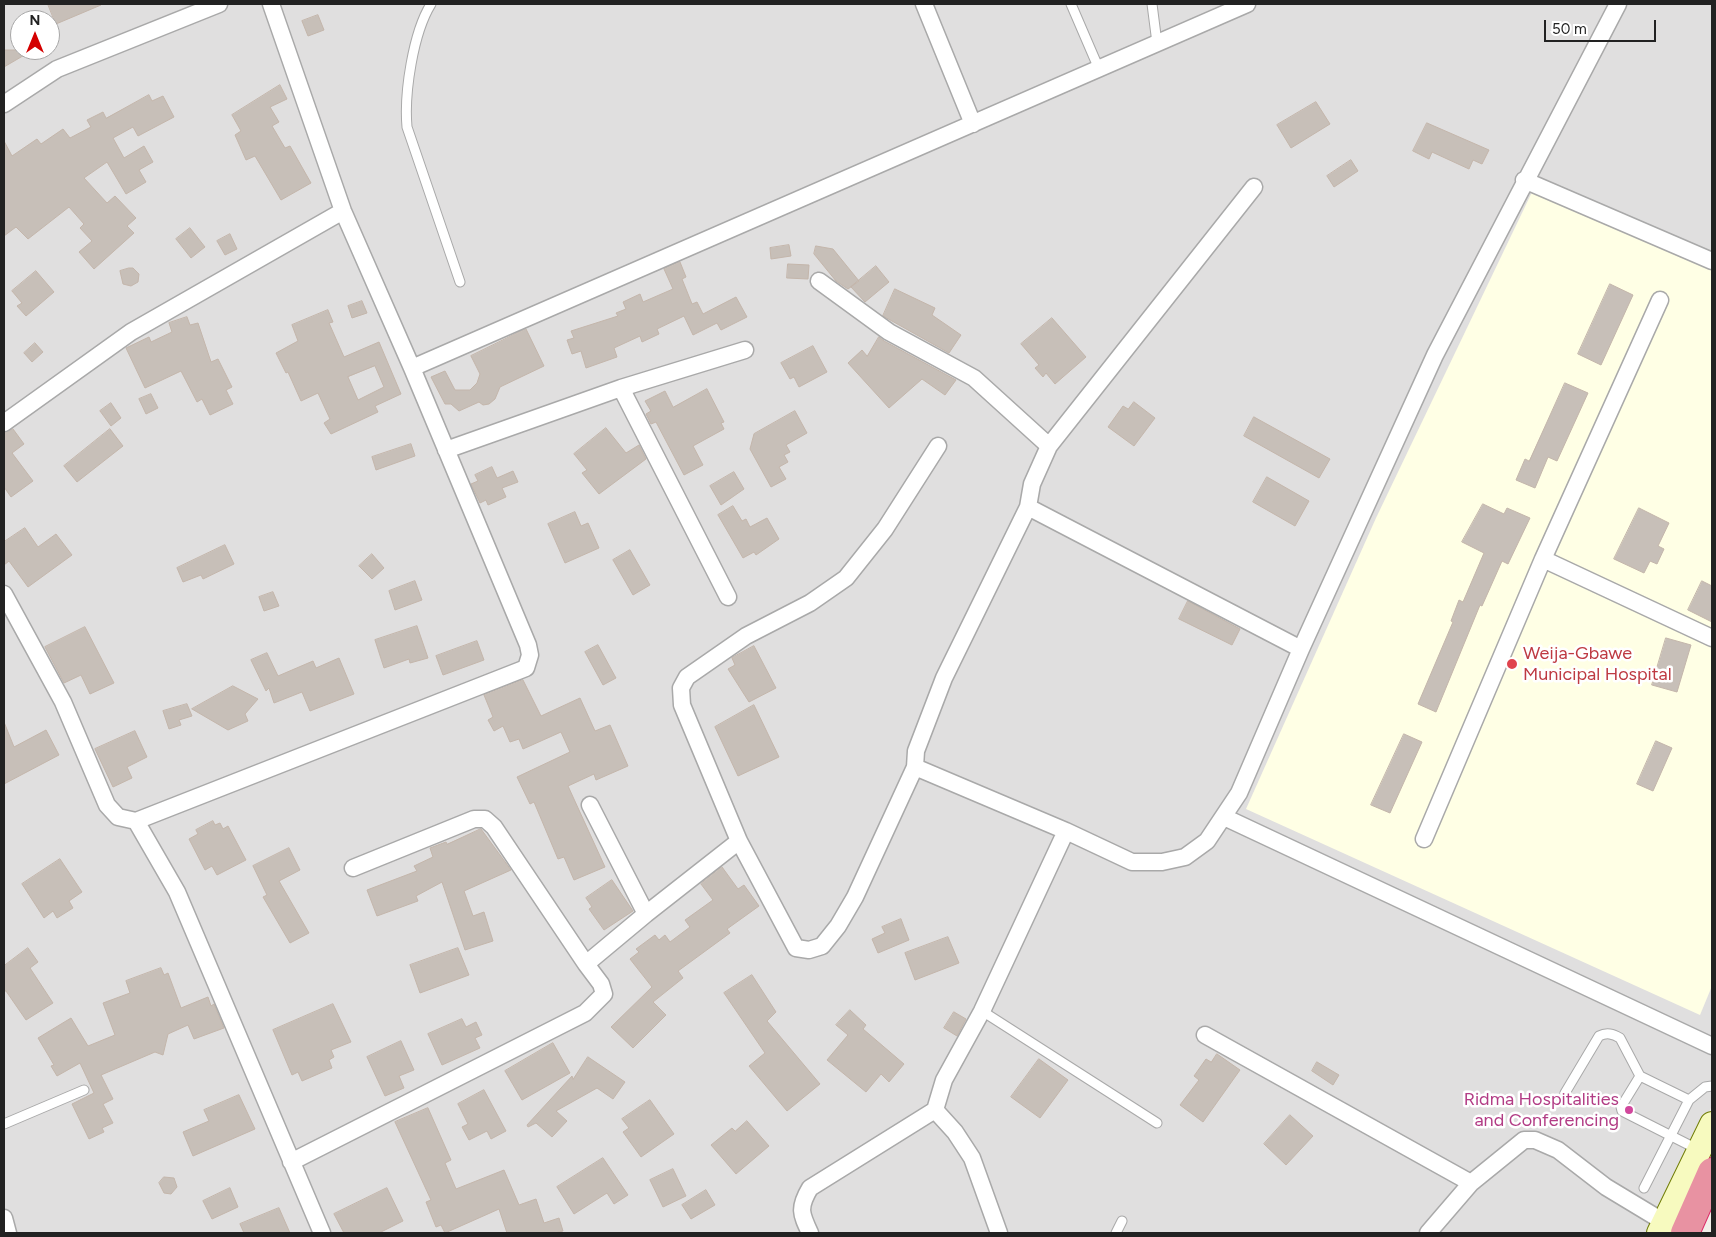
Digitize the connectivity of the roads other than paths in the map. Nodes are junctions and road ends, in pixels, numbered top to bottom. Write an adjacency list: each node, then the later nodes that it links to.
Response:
1 (219, 4): 11 (street)
2 (271, 4): 15 (street)
3 (431, 4): 18 (lane)
4 (924, 4): 12 (street)
5 (1071, 4): 10 (lane)
6 (1152, 4): 9 (lane)
7 (1247, 4): 9 (street)
8 (1618, 4): 13 (street)
9 (1157, 43): 10 (street)
10 (1099, 69): 12 (street)
11 (4, 104)
12 (973, 124): 21 (street)
13 (1524, 180): 16 (street); 32 (street)
14 (1254, 187): 25 (street)
15 (343, 211): 21 (street); 23 (street)
16 (1712, 261)
17 (819, 281): 25 (street)
18 (460, 282)
19 (1660, 300): 28 (street)
20 (745, 350): 22 (street)
21 (412, 368): 26 (street)
22 (621, 388): 26 (street); 30 (street)
23 (4, 423)
24 (938, 446): 39 (street)
25 (1049, 446): 27 (street)
26 (446, 450): 36 (street)
27 (1028, 507): 32 (street); 33 (street)
28 (1543, 559): 31 (street); 38 (street)
29 (4, 594): 36 (street)
30 (728, 597)
31 (1712, 638)
32 (1301, 649): 35 (street)
33 (915, 767): 37 (street); 39 (street)
34 (590, 805): 41 (street)
35 (1224, 817): 37 (street); 45 (street)
36 (136, 821): 57 (street)
37 (1066, 831): 43 (street)
38 (1424, 839)
39 (739, 841): 41 (street)
40 (353, 868): 42 (street)
41 (646, 914): 42 (street)
42 (586, 964): 57 (street)
43 (982, 1011): 51 (street); 52 (lane)
44 (1206, 1035): 58 (street)
45 (1712, 1046)
46 (1640, 1076): 49 (lane); 50 (lane); 55 (lane)
47 (1712, 1086): 50 (lane)
48 (84, 1090): 53 (lane)
49 (1565, 1093)
50 (1689, 1100): 55 (lane)
51 (935, 1110): 65 (street); 66 (street)
52 (1157, 1123)
53 (4, 1124)
54 (1712, 1124): 56 (street)
55 (1671, 1137): 56 (lane); 59 (lane)
56 (1706, 1161): 62 (highway)
57 (291, 1162): 64 (street)
58 (1471, 1183): 62 (street); 68 (street)
59 (1644, 1188)
60 (4, 1218): 63 (street)
61 (1122, 1221): 67 (lane)
62 (1669, 1229)
63 (8, 1233)
64 (322, 1233)
65 (810, 1233)
66 (999, 1233)
67 (1116, 1233)
68 (1428, 1233)

